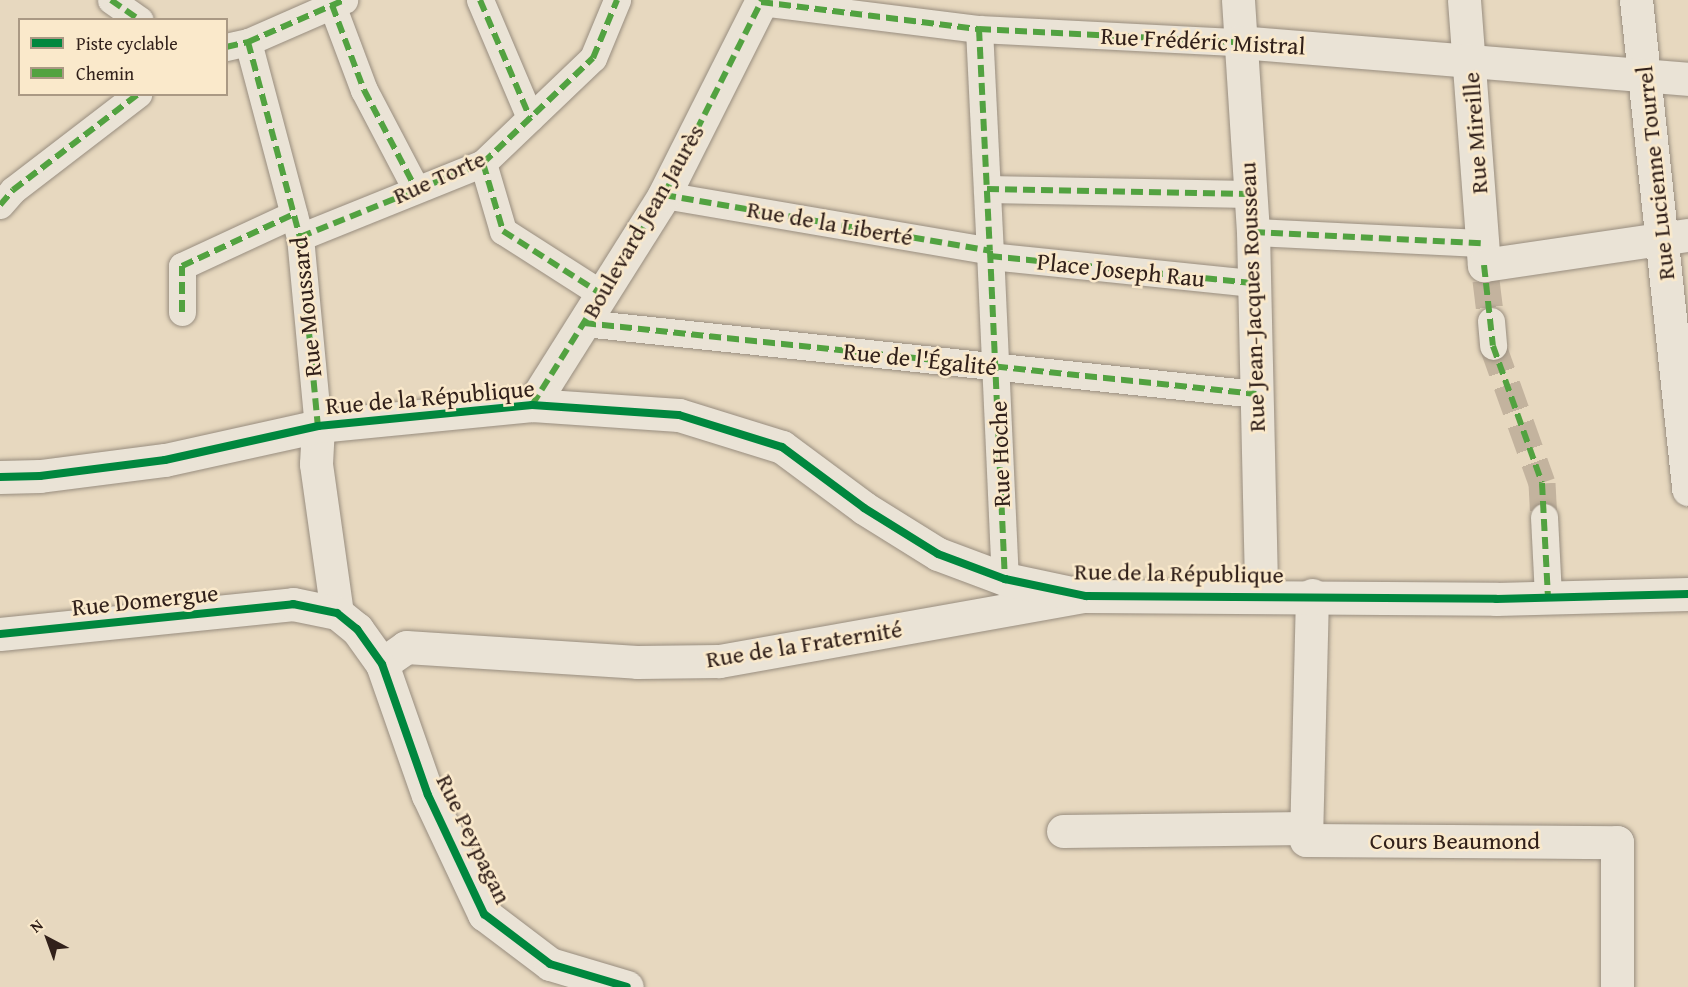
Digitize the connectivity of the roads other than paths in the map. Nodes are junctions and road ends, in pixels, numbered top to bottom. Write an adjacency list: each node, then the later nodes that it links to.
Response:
1 (111, 0): 9 (street)
2 (480, 0): 17 (street)
3 (617, 0): 17 (street, Rue Torte)
4 (1238, 0): 11 (street, Rue Jean-Jacques Rousseau)
5 (1464, 0): 13 (street, Rue Mireille)
6 (1636, 0): 14 (street, Rue Lucienne Tourrel)
7 (762, 1): 10 (street, Rue Frédéric Mistral); 22 (street, Boulevard Jean Jaurès)
8 (338, 3): 12 (street); 19 (street)
9 (137, 18)
10 (979, 29): 11 (street, Rue Frédéric Mistral); 20 (street, Rue Hoche)
11 (1239, 42): 13 (street, Rue Frédéric Mistral); 21 (street, Rue Jean-Jacques Rousseau)
12 (237, 44): 24 (street, Rue Moussard)
13 (1470, 58): 14 (street, Rue Frédéric Mistral); 28 (street, Rue Mireille)
14 (1645, 78): 15 (street, Rue Frédéric Mistral); 26 (street, Rue Lucienne Tourrel)
15 (1688, 79)
16 (135, 96): 23 (street)
17 (530, 118): 18 (street, Rue Torte)
18 (483, 163): 19 (street, Rue Torte); 30 (street)
19 (416, 189): 24 (street, Rue Torte)
20 (987, 189): 21 (street); 27 (street, Rue Hoche)
21 (1249, 194): 25 (street, Rue Jean-Jacques Rousseau)
22 (664, 195): 27 (street, Rue de la Liberté); 30 (street, Boulevard Jean Jaurès)
23 (0, 205)
24 (297, 226): 31 (street, Rue Torte); 37 (street, Rue Moussard)
25 (1252, 232): 28 (street); 29 (street, Rue Jean-Jacques Rousseau)
26 (1675, 238): 28 (street); 33 (street, Rue Lucienne Tourrel)
27 (990, 253): 29 (street, Place Joseph Rau); 34 (street, Rue Hoche)
28 (1484, 263)
29 (1252, 283): 35 (street, Rue Jean-Jacques Rousseau)
30 (600, 293): 32 (street, Boulevard Jean Jaurès)
31 (182, 312)
32 (584, 323): 34 (street, Rue de l'Égalité); 36 (street, Boulevard Jean Jaurès)
33 (1680, 349): 38 (street, Rue Lucienne Tourrel)
34 (996, 367): 35 (street, Rue de l'Égalité); 41 (street, Rue Hoche)
35 (1256, 394): 42 (street, Rue Jean-Jacques Rousseau)
36 (532, 405): 37 (street, Rue de la République); 41 (street, Rue de la République)
37 (318, 426): 39 (street, Rue de la République); 47 (street, Rue Moussard)
38 (1687, 473)
39 (0, 477)
40 (1544, 517): 46 (street)
41 (1005, 579): 45 (street, Rue de la République)
42 (1262, 594): 44 (street, Rue de la République); 45 (street, Rue de la République)
43 (1688, 594): 46 (street, Rue de la République)
44 (1312, 595): 46 (street, Rue de la République); 50 (street)
45 (1086, 596): 49 (street, Rue de la Fraternité)
46 (1548, 596)
47 (337, 613): 48 (street, Rue Domergue); 49 (street, Rue Peypagan)
48 (0, 634)
49 (381, 664): 52 (street, Rue Peypagan)
50 (1306, 828): 51 (street); 54 (street, Cours Beaumond)
51 (1063, 831)
52 (550, 976): 53 (street, Rue Peypagan)
53 (627, 987)
54 (1617, 987)

